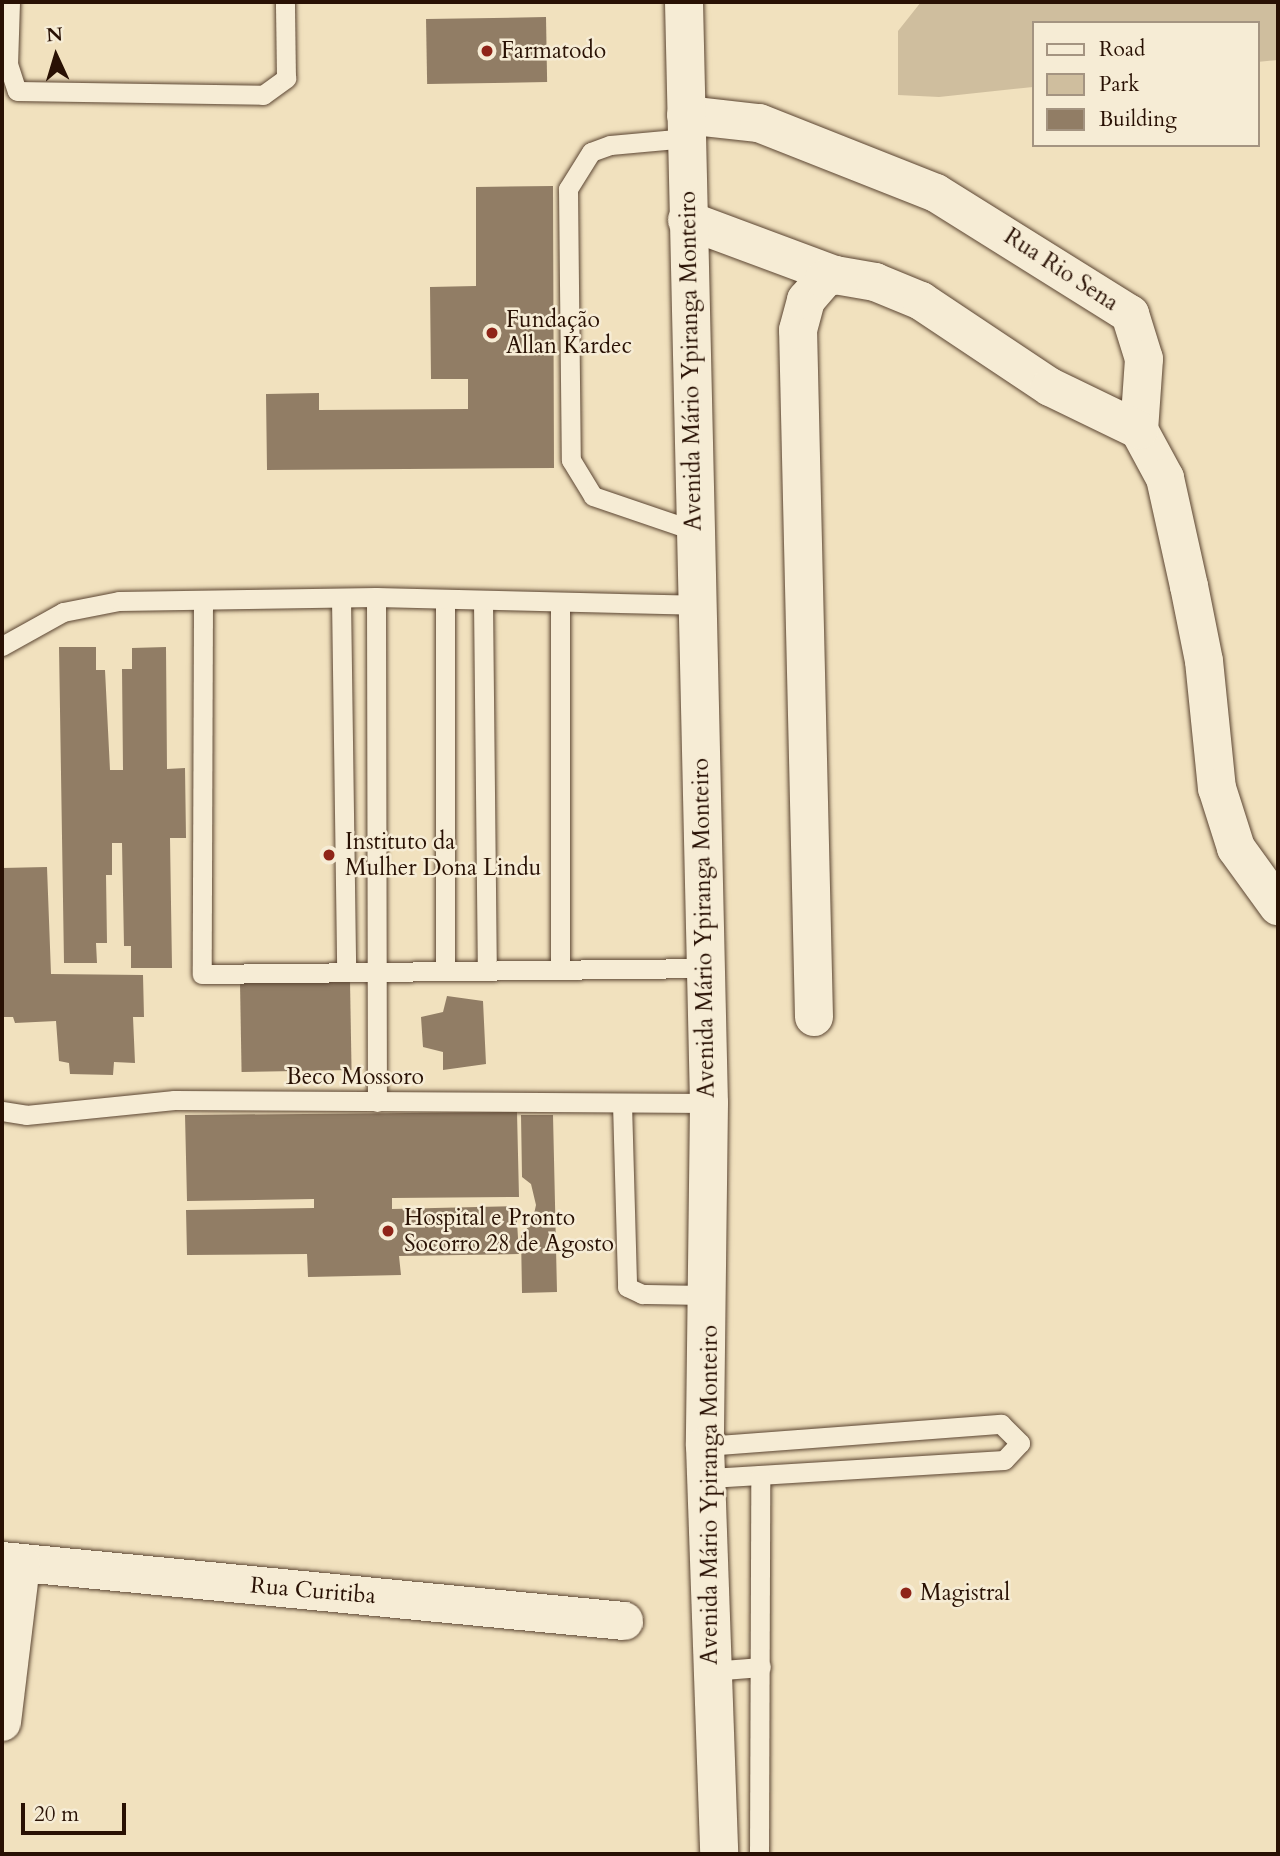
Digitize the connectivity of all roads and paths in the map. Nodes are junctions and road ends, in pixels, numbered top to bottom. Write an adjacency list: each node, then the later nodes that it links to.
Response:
1 (10, 2): 2 (lane)
2 (285, 2)
3 (684, 2): 4 (street, Avenida Mário Ypiranga Monteiro)
4 (687, 127): 5 (street, Avenida Mário Ypiranga Monteiro); 7 (street, Rua Rio Sena); 8 (lane)
5 (687, 220): 6 (street); 8 (street, Avenida Mário Ypiranga Monteiro)
6 (835, 275): 7 (street); 24 (street)
7 (1139, 430): 17 (street, Rua Rio Sena)
8 (695, 531): 15 (street, Avenida Mário Ypiranga Monteiro)
9 (376, 597): 10 (lane); 11 (lane); 23 (lane)
10 (341, 598): 13 (lane); 22 (lane)
11 (445, 600): 12 (lane); 21 (lane)
12 (483, 601): 14 (lane); 20 (lane)
13 (203, 602): 16 (lane); 22 (lane)
14 (560, 603): 15 (lane); 19 (lane)
15 (696, 605): 18 (street, Avenida Mário Ypiranga Monteiro)
16 (2, 646)
17 (1278, 906)
18 (706, 968): 19 (lane); 27 (street, Avenida Mário Ypiranga Monteiro)
19 (560, 969): 20 (lane)
20 (487, 970): 21 (lane)
21 (445, 971): 23 (lane)
22 (346, 972): 23 (lane)
23 (379, 972): 25 (lane)
24 (814, 1017)
25 (377, 1102): 26 (lane, Beco Mossoro); 28 (lane, Beco Mossoro)
26 (622, 1103): 27 (lane, Beco Mossoro); 29 (lane)
27 (709, 1103): 29 (street, Avenida Mário Ypiranga Monteiro)
28 (2, 1111)
29 (709, 1295): 30 (street, Avenida Mário Ypiranga Monteiro)
30 (706, 1462): 31 (lane); 31 (lane); 35 (street, Avenida Mário Ypiranga Monteiro)
31 (760, 1475): 34 (lane)
32 (12, 1563): 33 (street, Rua Curitiba); 36 (street)
33 (624, 1621)
34 (761, 1667): 35 (lane); 38 (lane)
35 (711, 1671): 37 (street, Avenida Mário Ypiranga Monteiro)
36 (2, 1722)
37 (719, 1854)
38 (759, 1854)

